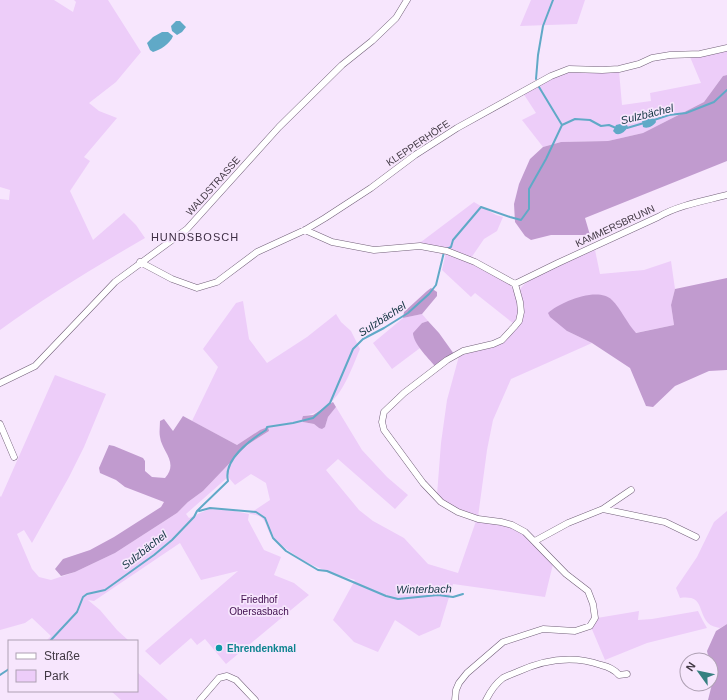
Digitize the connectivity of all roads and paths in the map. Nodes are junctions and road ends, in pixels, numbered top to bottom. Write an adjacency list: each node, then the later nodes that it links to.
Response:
1 (407, 0): 5 (street, WALDSTRASSE)
2 (727, 48): 4 (street, KLEPPERHÖFE)
3 (727, 195): 6 (street, KAMMERSBRUNN)
4 (305, 230): 5 (street, KLEPPERHÖFE); 6 (street)
5 (140, 262): 7 (street, WALDSTRASSE)
6 (515, 284): 13 (street)
7 (0, 383)
8 (0, 424): 9 (street)
9 (14, 457)
10 (631, 490): 11 (street)
11 (603, 510): 12 (street); 13 (street)
12 (696, 537)
13 (535, 541): 17 (street)
14 (627, 674): 18 (street)
15 (200, 700): 16 (street)
16 (255, 700)
17 (455, 700)
18 (486, 700)

